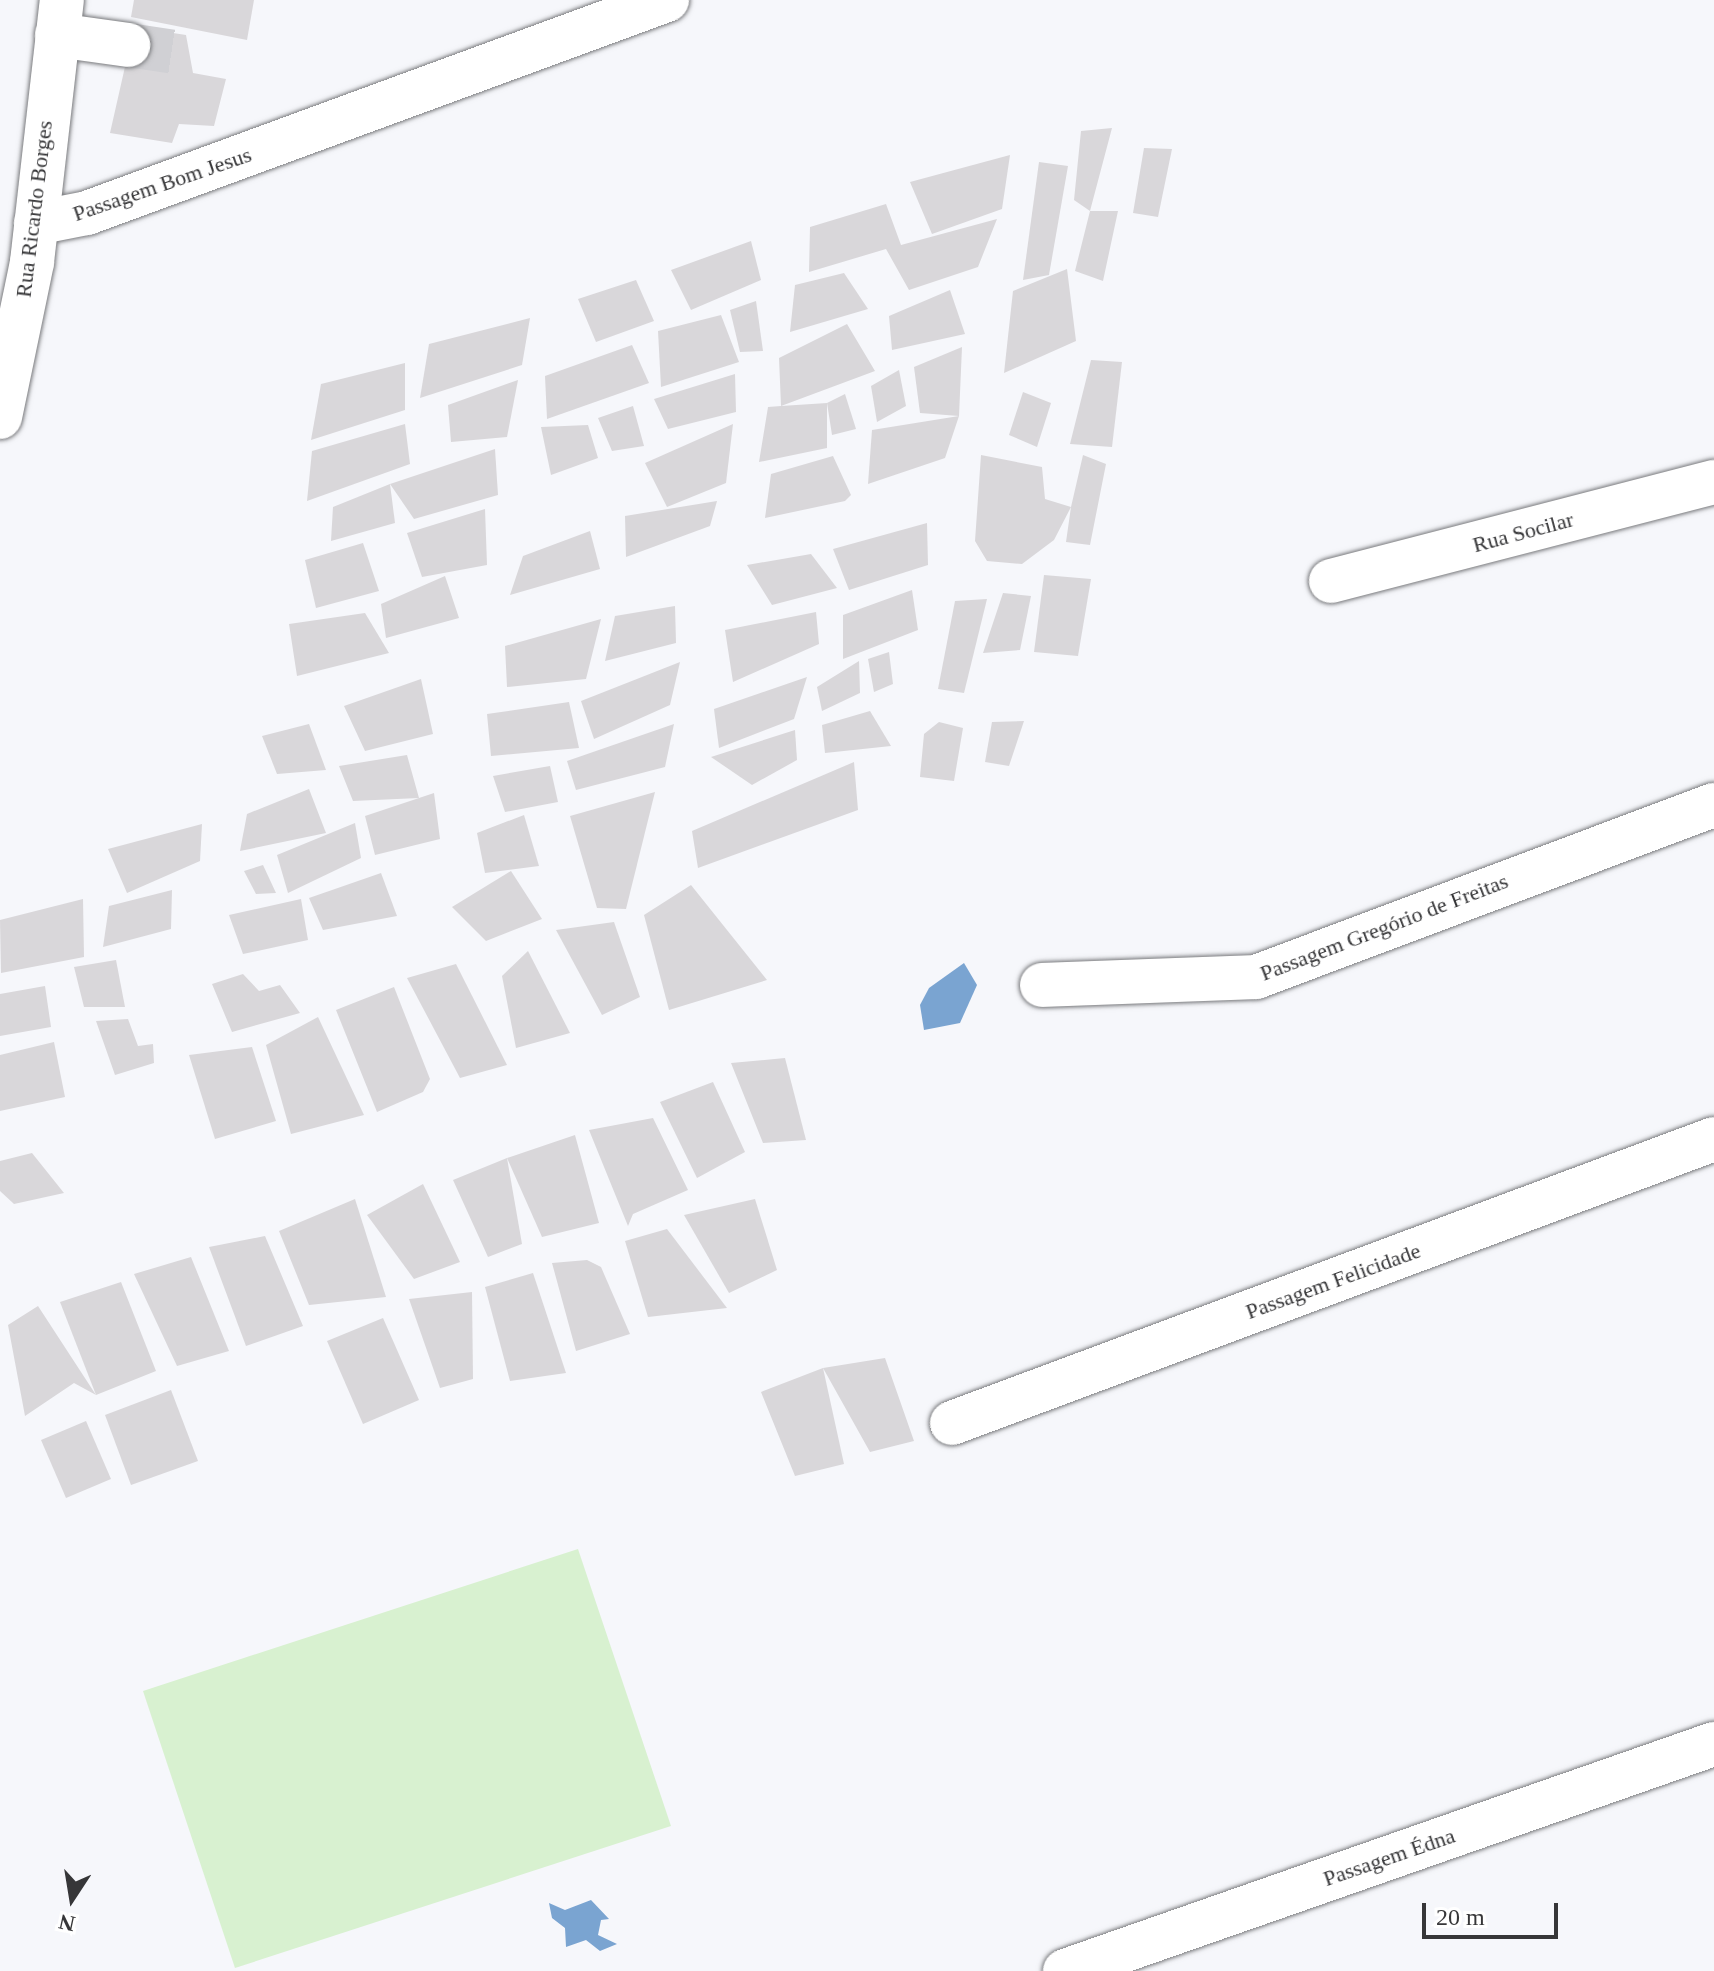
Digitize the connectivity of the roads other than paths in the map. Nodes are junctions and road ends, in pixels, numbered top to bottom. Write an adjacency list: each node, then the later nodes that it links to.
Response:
1 (667, 0): 4 (street, Passagem Bom Jesus)
2 (60, 18): 3 (street); 4 (street, Rua Ricardo Borges)
3 (128, 45)
4 (23, 252): 5 (street, Rua Ricardo Borges)
5 (0, 417)
6 (1714, 482): 7 (street, Rua Socilar)
7 (1331, 581)
8 (1714, 805): 9 (street, Passagem Gregório de Freitas)
9 (1042, 985)
10 (1714, 1139): 11 (street, Passagem Felicidade)
11 (952, 1423)
12 (1714, 1744): 13 (street, Passagem Édna)
13 (1065, 1971)

